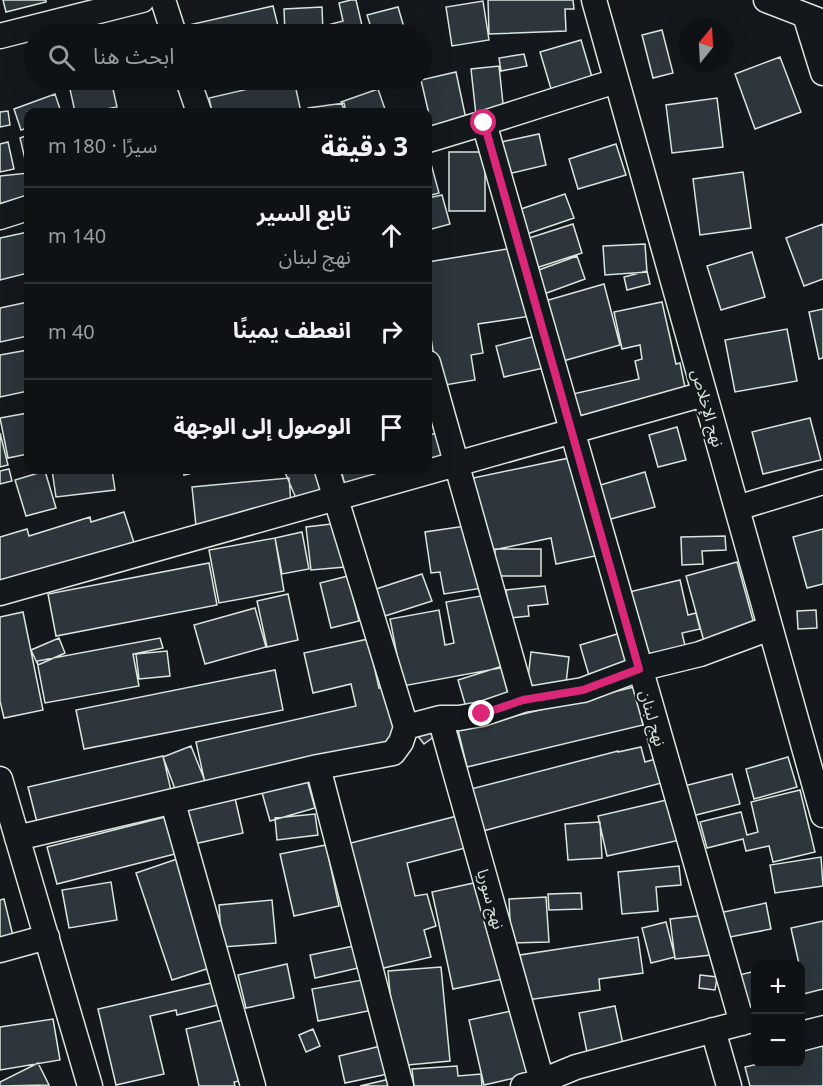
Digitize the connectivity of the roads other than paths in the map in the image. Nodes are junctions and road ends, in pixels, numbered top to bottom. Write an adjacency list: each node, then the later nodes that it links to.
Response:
1 (142, 0): 6 (street)
2 (163, 0): 7 (street)
3 (594, 0): 11 (street, نهج الإخلاص)
4 (766, 0): 5 (street)
5 (814, 19): 10 (street)
6 (47, 24)
7 (171, 24)
8 (24, 30): 9 (street)
9 (0, 36)
10 (823, 73)
11 (616, 81): 14 (street); 19 (street, نهج الإخلاص)
12 (191, 90): 13 (street)
13 (198, 108)
14 (484, 123): 15 (street); 20 (street, نهج لبنان)
15 (432, 139)
16 (24, 209): 17 (street)
17 (0, 217)
18 (432, 377): 21 (street)
19 (704, 394): 20 (street); 27 (street, نهج الإخلاص)
20 (570, 432): 21 (street); 30 (street, نهج لبنان)
21 (457, 463): 22 (street); 31 (street)
22 (432, 470)
23 (328, 474): 26 (street)
24 (418, 474): 26 (street)
25 (823, 482): 27 (street)
26 (335, 497): 28 (street); 33 (street)
27 (737, 508): 29 (street, نهج الإخلاص)
28 (0, 592)
29 (770, 628): 30 (street); 37 (street, نهج الإخلاص)
30 (639, 669): 31 (street); 43 (street, نهج لبنان)
31 (523, 700): 32 (street)
32 (440, 718): 33 (street); 46 (street, نهج سوريا)
33 (406, 727): 34 (street)
34 (318, 767): 36 (street); 49 (street)
35 (0, 779): 38 (street)
36 (173, 803): 38 (street); 48 (street)
37 (823, 815)
38 (17, 838): 39 (street)
39 (47, 937): 40 (street); 47 (street)
40 (0, 950)
41 (823, 1002): 42 (street)
42 (805, 1007)
43 (749, 1021): 44 (street)
44 (713, 1030): 45 (street); 50 (street)
45 (579, 1076): 46 (street)
46 (533, 1083)
47 (90, 1086)
48 (253, 1086)
49 (401, 1086)
50 (729, 1086)

